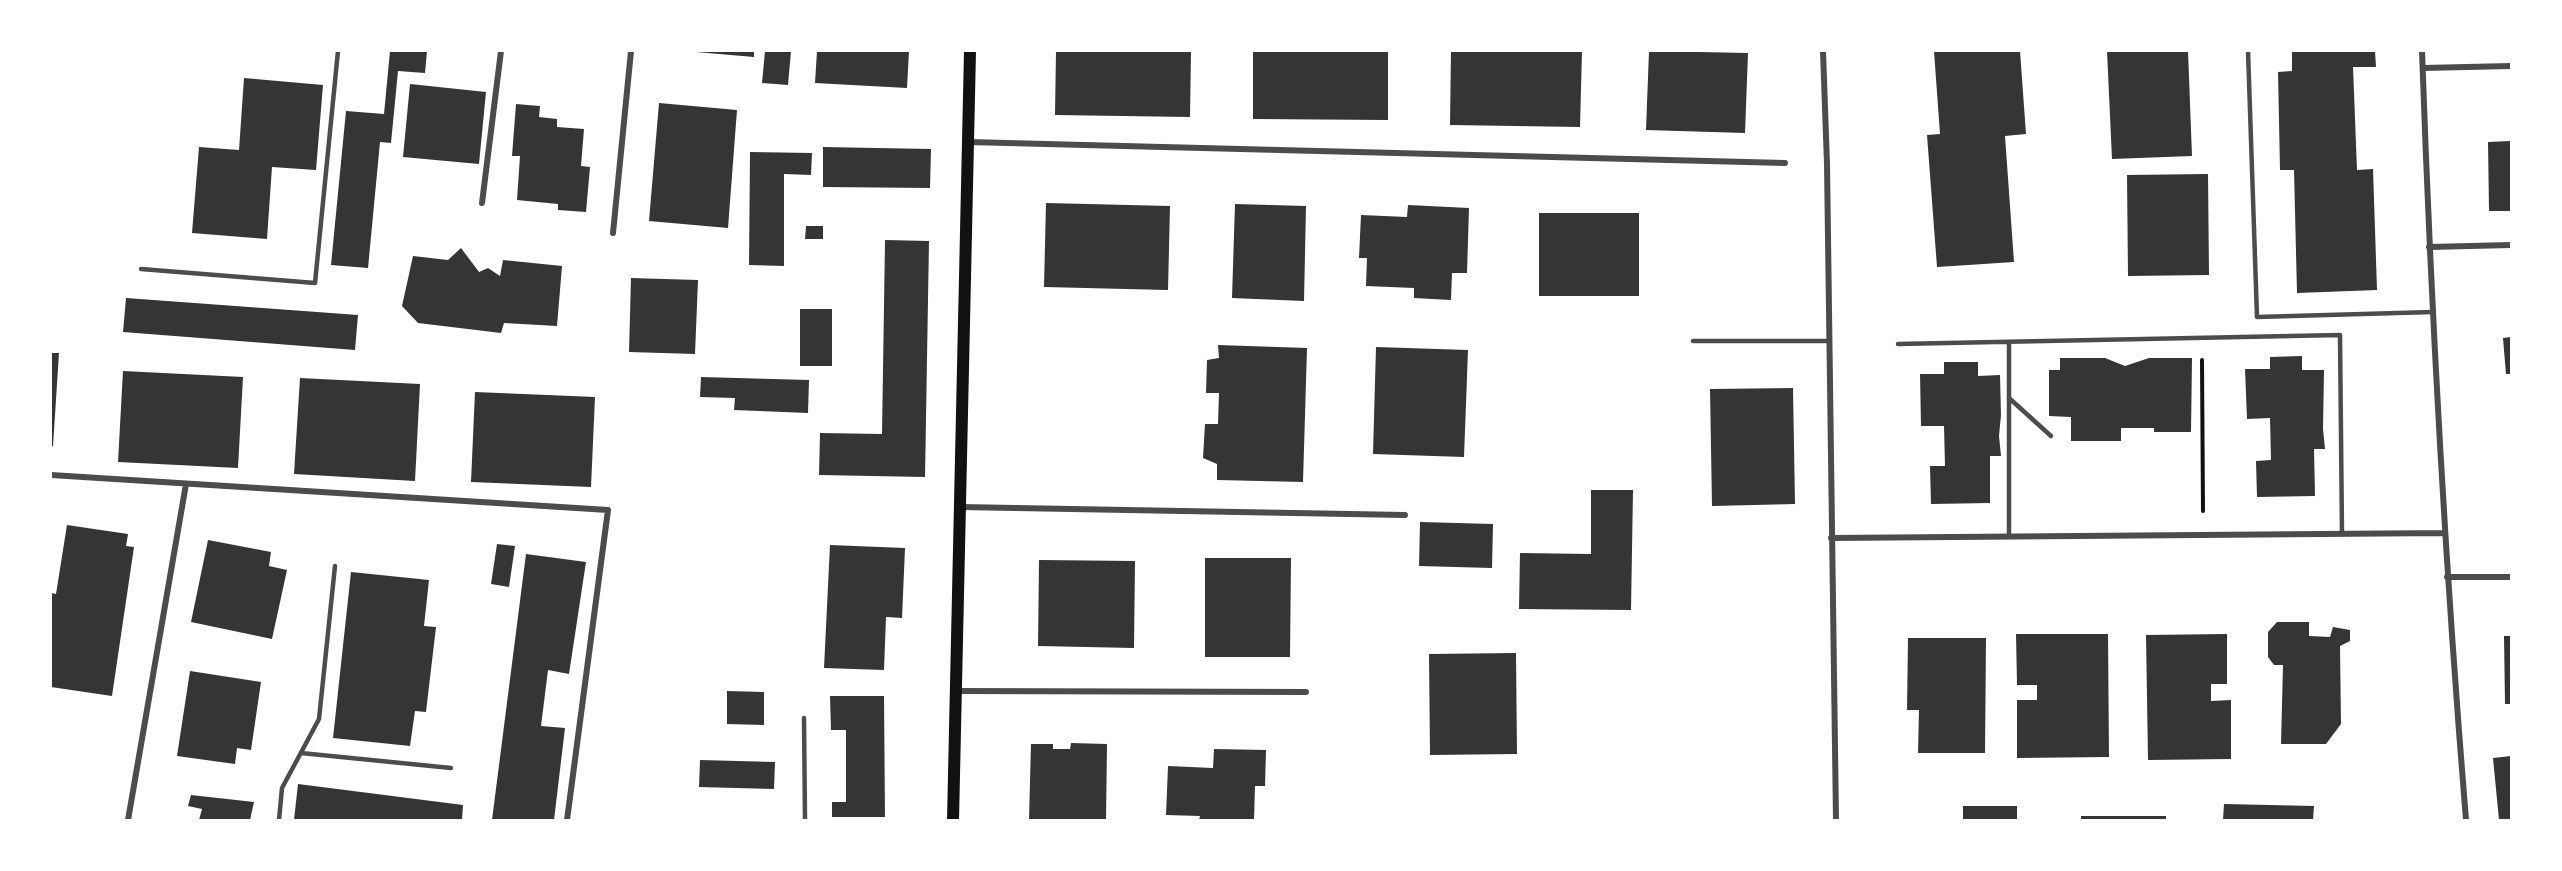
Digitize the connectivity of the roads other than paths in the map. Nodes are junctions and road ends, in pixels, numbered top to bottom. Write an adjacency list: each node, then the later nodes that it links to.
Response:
1 (338, 51): 16 (lane)
2 (501, 51): 12 (street)
3 (631, 51): 13 (street)
4 (970, 51): 10 (main road)
5 (1823, 51): 19 (street)
6 (2248, 51): 17 (lane)
7 (2422, 51): 9 (street)
8 (2511, 66): 9 (street)
9 (2423, 68): 15 (street)
10 (968, 142): 11 (street); 26 (main road)
11 (1785, 162)
12 (482, 203)
13 (613, 233)
14 (2511, 245): 15 (street)
15 (2430, 247): 17 (street)
16 (141, 269)
17 (2433, 312): 28 (street)
18 (1693, 341): 19 (lane)
19 (1829, 341): 31 (street)
20 (2009, 342): 21 (lane); 22 (lane); 29 (lane)
21 (1898, 344)
22 (2009, 398): 23 (lane); 30 (lane)
23 (2050, 436)
24 (51, 475): 25 (street)
25 (186, 484): 40 (street); 42 (street)
26 (960, 507): 27 (street); 35 (main road)
27 (1405, 515)
28 (2445, 533): 29 (street); 33 (street)
29 (2342, 534): 30 (street)
30 (2009, 536): 31 (street)
31 (1831, 538): 45 (street)
32 (335, 566): 38 (lane)
33 (2447, 577): 34 (street); 46 (street)
34 (2511, 577)
35 (956, 691): 36 (street); 44 (main road)
36 (1306, 692)
37 (804, 718): 43 (lane)
38 (301, 753): 39 (lane); 41 (lane)
39 (451, 768)
40 (128, 820)
41 (279, 820)
42 (567, 820)
43 (805, 820)
44 (953, 820)
45 (1836, 820)
46 (2466, 820)

